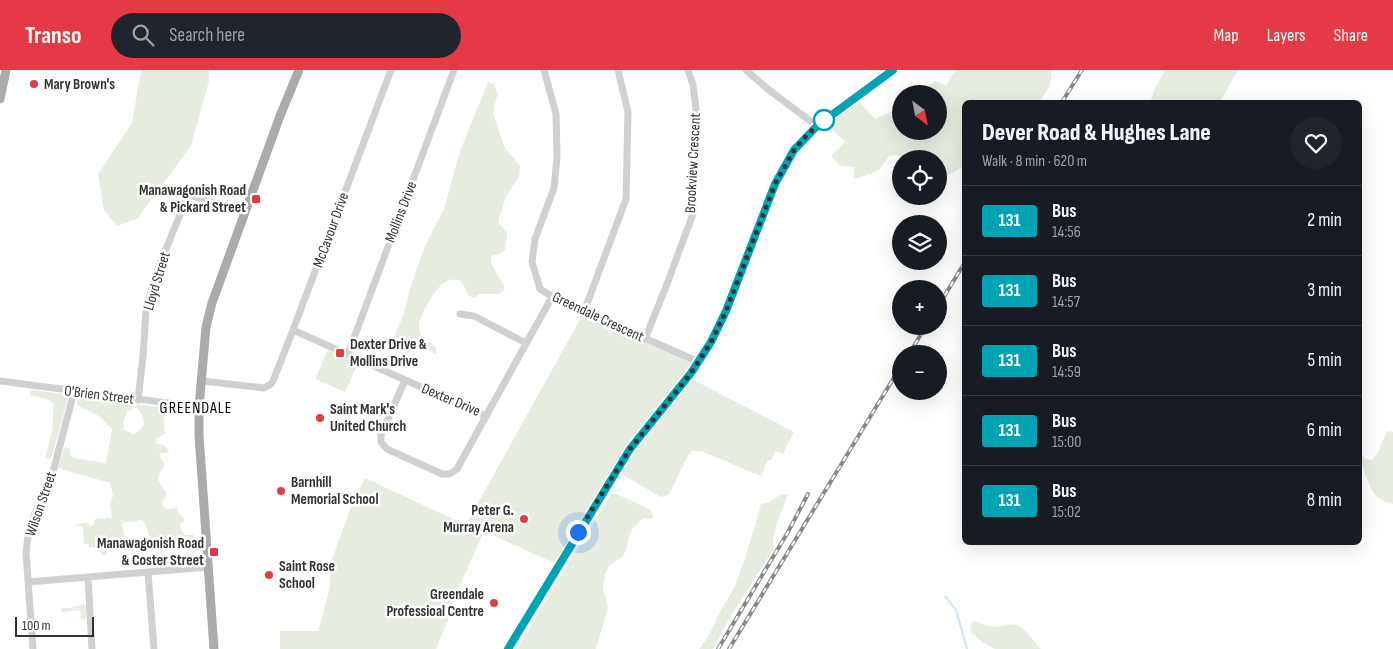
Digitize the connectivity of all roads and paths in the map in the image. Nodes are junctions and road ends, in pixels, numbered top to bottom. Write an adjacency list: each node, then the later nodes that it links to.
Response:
1 (299, 70): 14 (main road)
2 (390, 70): 18 (street, McCavour Drive)
3 (454, 70): 21 (street, Mollins Drive)
4 (544, 70): 15 (street, Greendale Crescent)
5 (618, 70): 16 (street)
6 (688, 70): 19 (street, Brookview Crescent)
7 (746, 70): 11 (street)
8 (893, 70): 11 (main road)
9 (3, 78): 10 (main road)
10 (0, 99)
11 (817, 126): 22 (main road)
12 (171, 190): 13 (street)
13 (188, 195): 14 (street); 27 (street, Lloyd Street)
14 (246, 212): 25 (main road)
15 (552, 297): 16 (street, Greendale Crescent); 20 (street, Dexter Drive)
16 (584, 312): 19 (street, Greendale Crescent)
17 (460, 314): 20 (street)
18 (293, 330): 21 (street, Dexter Drive); 25 (street, McCavour Drive)
19 (645, 338): 22 (street, Greendale Crescent)
20 (526, 343): 29 (street, Dexter Drive)
21 (348, 354): 23 (street, Dexter Drive)
22 (699, 362): 38 (main road)
23 (405, 380): 29 (street, Dexter Drive); 29 (street)
24 (0, 381): 26 (street, O'Brien Street)
25 (202, 381): 28 (main road)
26 (74, 392): 27 (street, O'Brien Street); 33 (street, Wilson Street)
27 (138, 400): 28 (street, O'Brien Street)
28 (199, 407): 30 (main road)
29 (486, 416)
30 (208, 567): 31 (street); 37 (main road)
31 (148, 572): 32 (street); 36 (street)
32 (88, 577): 33 (street); 35 (street)
33 (28, 582): 34 (street, Wilson Street)
34 (33, 649)
35 (92, 649)
36 (154, 649)
37 (214, 649)
38 (508, 649)

